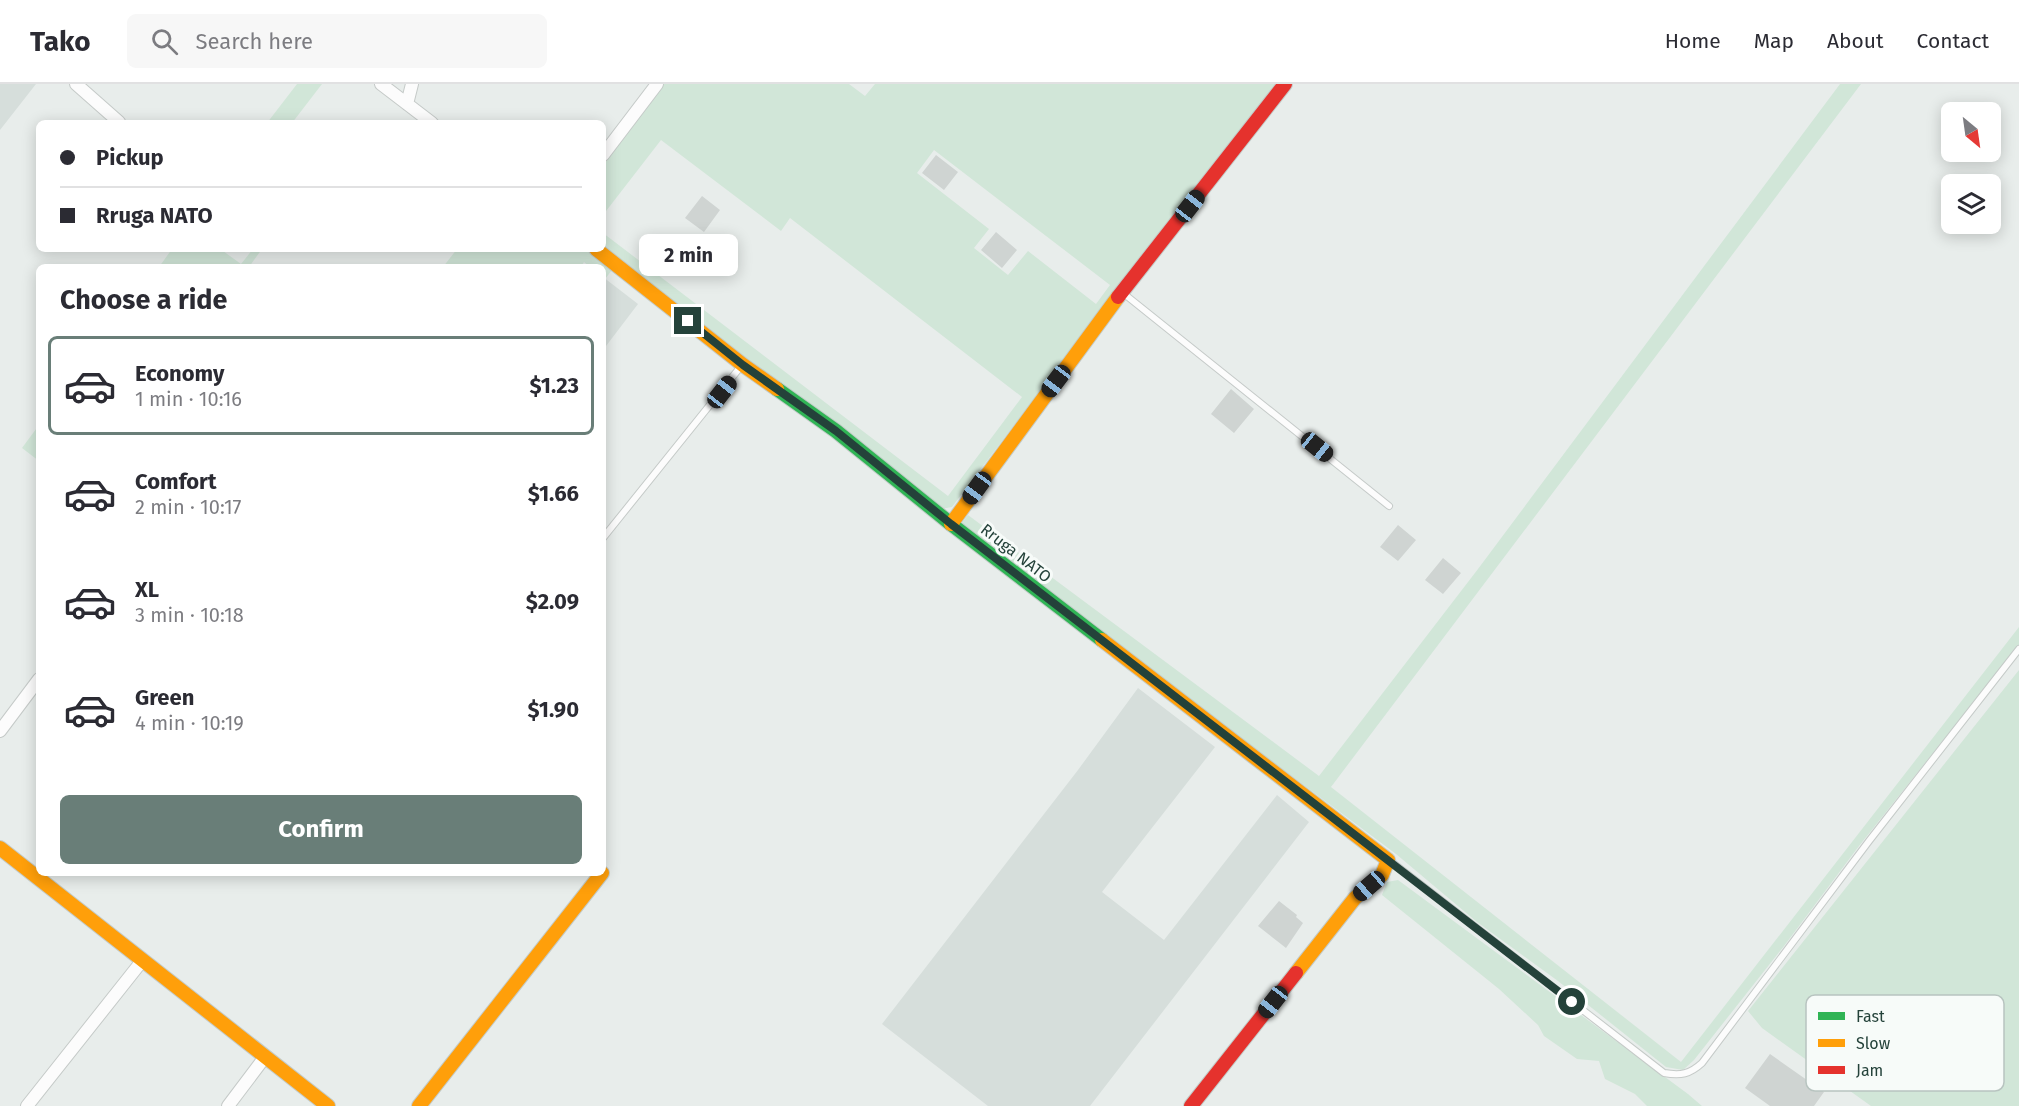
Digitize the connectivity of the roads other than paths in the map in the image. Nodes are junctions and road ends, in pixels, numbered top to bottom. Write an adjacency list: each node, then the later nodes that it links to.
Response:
1 (76, 84): 7 (street)
2 (381, 84): 6 (street)
3 (412, 84): 6 (street)
4 (657, 84): 9 (street)
5 (1285, 84): 11 (street)
6 (407, 104): 8 (street)
7 (117, 120)
8 (428, 120)
9 (606, 151)
10 (600, 252): 12 (street, Rruga NATO)
11 (1122, 292): 13 (lane); 14 (street)
12 (743, 365): 14 (street, Rruga NATO); 15 (lane)
13 (1389, 506)
14 (951, 524): 20 (street, Rruga NATO)
15 (606, 534)
16 (2019, 649): 20 (lane)
17 (36, 683): 18 (street)
18 (0, 731)
19 (0, 848): 21 (street)
20 (1388, 860): 30 (street)
21 (36, 871)
22 (600, 876): 29 (street)
23 (46, 877): 24 (street)
24 (142, 961): 25 (street); 26 (street)
25 (265, 1057): 27 (street); 28 (street)
26 (27, 1106)
27 (228, 1106)
28 (328, 1106)
29 (419, 1106)
30 (1191, 1106)

